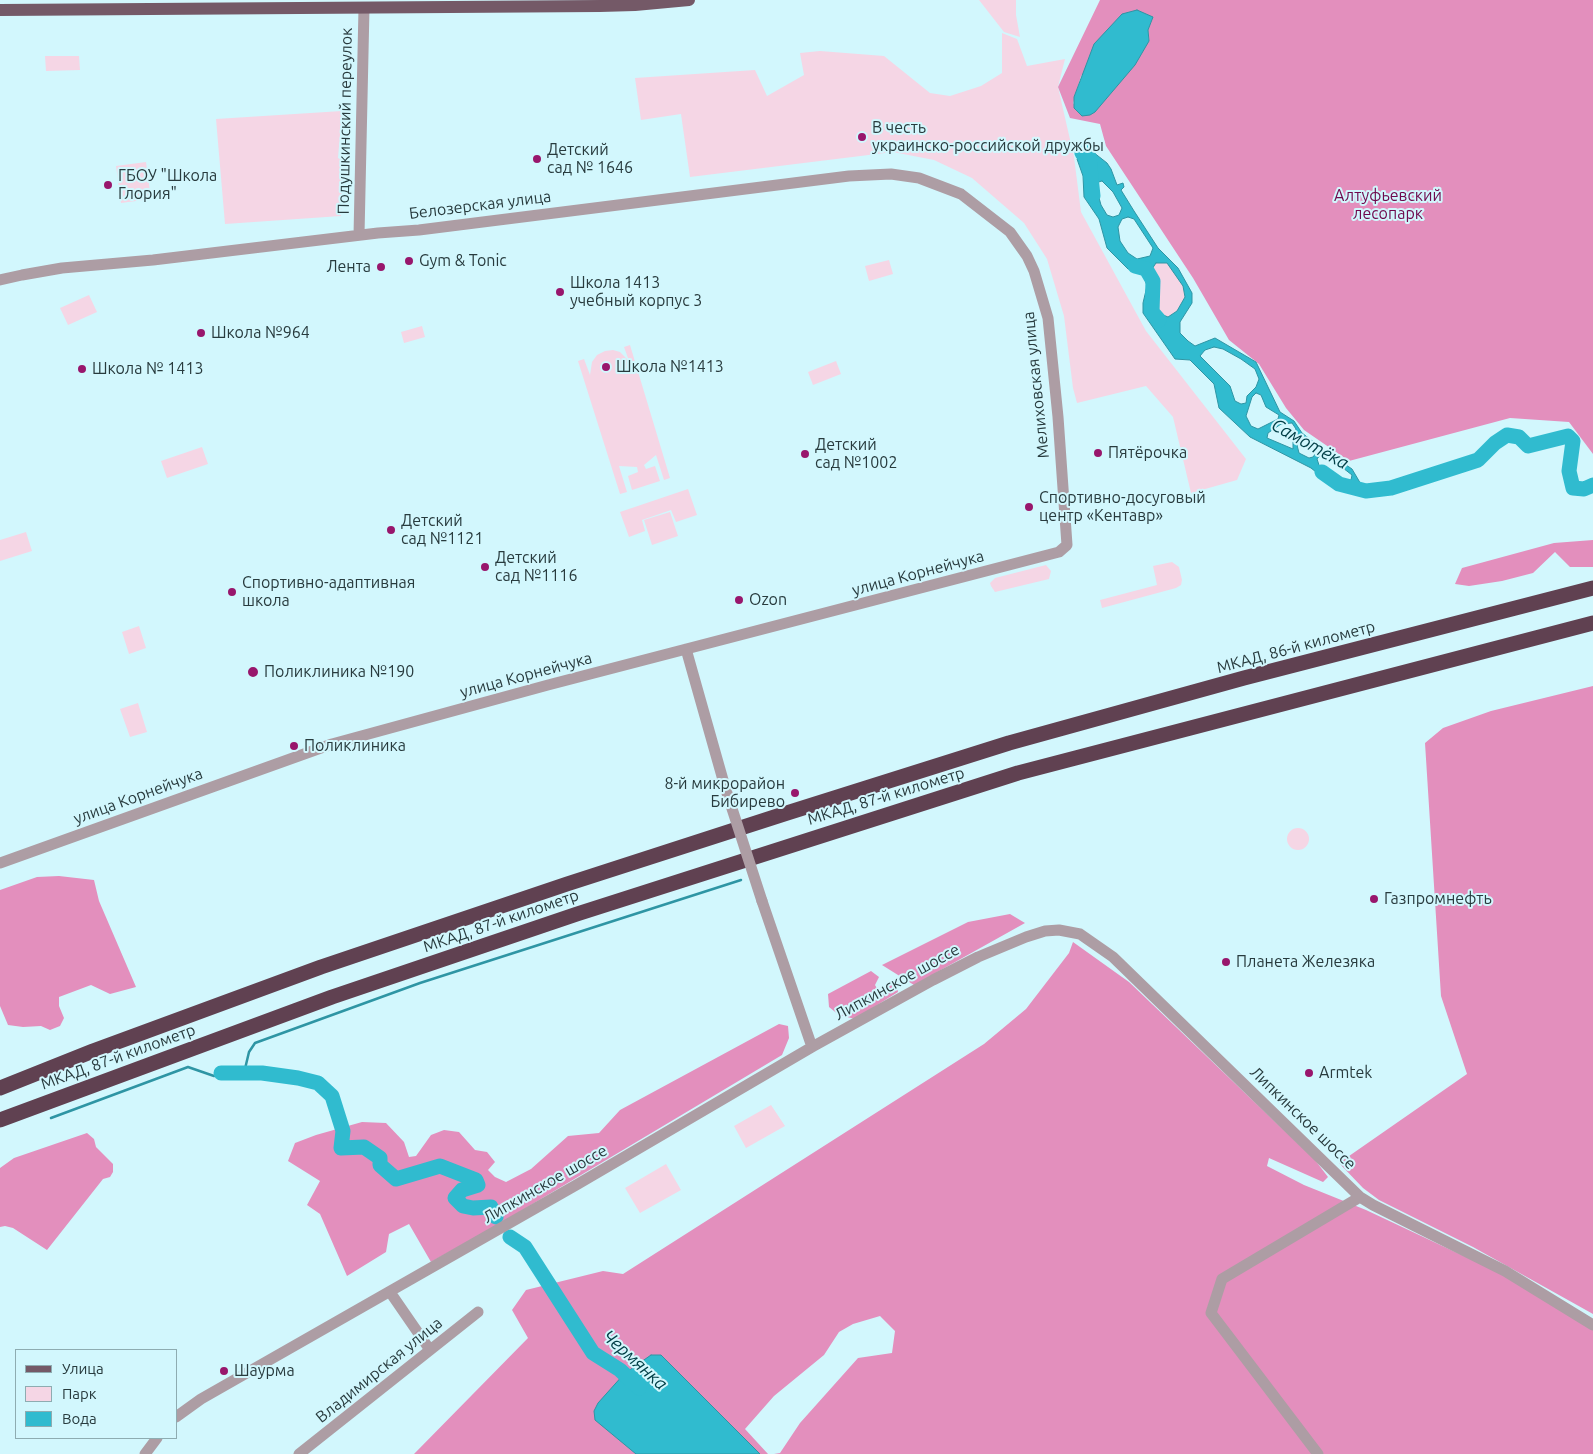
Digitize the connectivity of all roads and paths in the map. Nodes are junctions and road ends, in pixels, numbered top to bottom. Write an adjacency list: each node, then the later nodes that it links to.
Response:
1 (194, 0): 6 (street)
2 (399, 0): 5 (street)
3 (689, 0): 5 (main road)
4 (364, 8): 5 (main road); 6 (main road); 9 (street, Подушкинский переулок)
5 (384, 8)
6 (208, 9): 7 (main road)
7 (0, 10)
8 (961, 194): 9 (street, Белозерская улица); 11 (street, Мелиховская улица)
9 (359, 235): 10 (street, Белозерская улица)
10 (0, 280)
11 (1067, 545): 14 (street, улица Корнейчука)
12 (1593, 588): 15 (highway, МКАД, 86-й километр)
13 (1593, 623): 19 (highway, МКАД, 87-й километр)
14 (686, 649): 16 (street, улица Корнейчука); 17 (street, bridge)
15 (1009, 744): 18 (highway, МКАД, 87-й километр)
16 (0, 863)
17 (812, 1047): 20 (street, Липкинское шоссе); 21 (street, Липкинское шоссе)
18 (0, 1088)
19 (0, 1120)
20 (1360, 1197): 23 (street, Липкинское шоссе); 29 (street)
21 (390, 1292): 24 (street); 25 (street, Липкинское шоссе)
22 (478, 1312): 24 (street, Владимирская улица)
23 (1593, 1324)
24 (430, 1350): 28 (street, Владимирская улица)
25 (178, 1416)
26 (156, 1439): 27 (street)
27 (145, 1454)
28 (299, 1454)
29 (1318, 1454)

